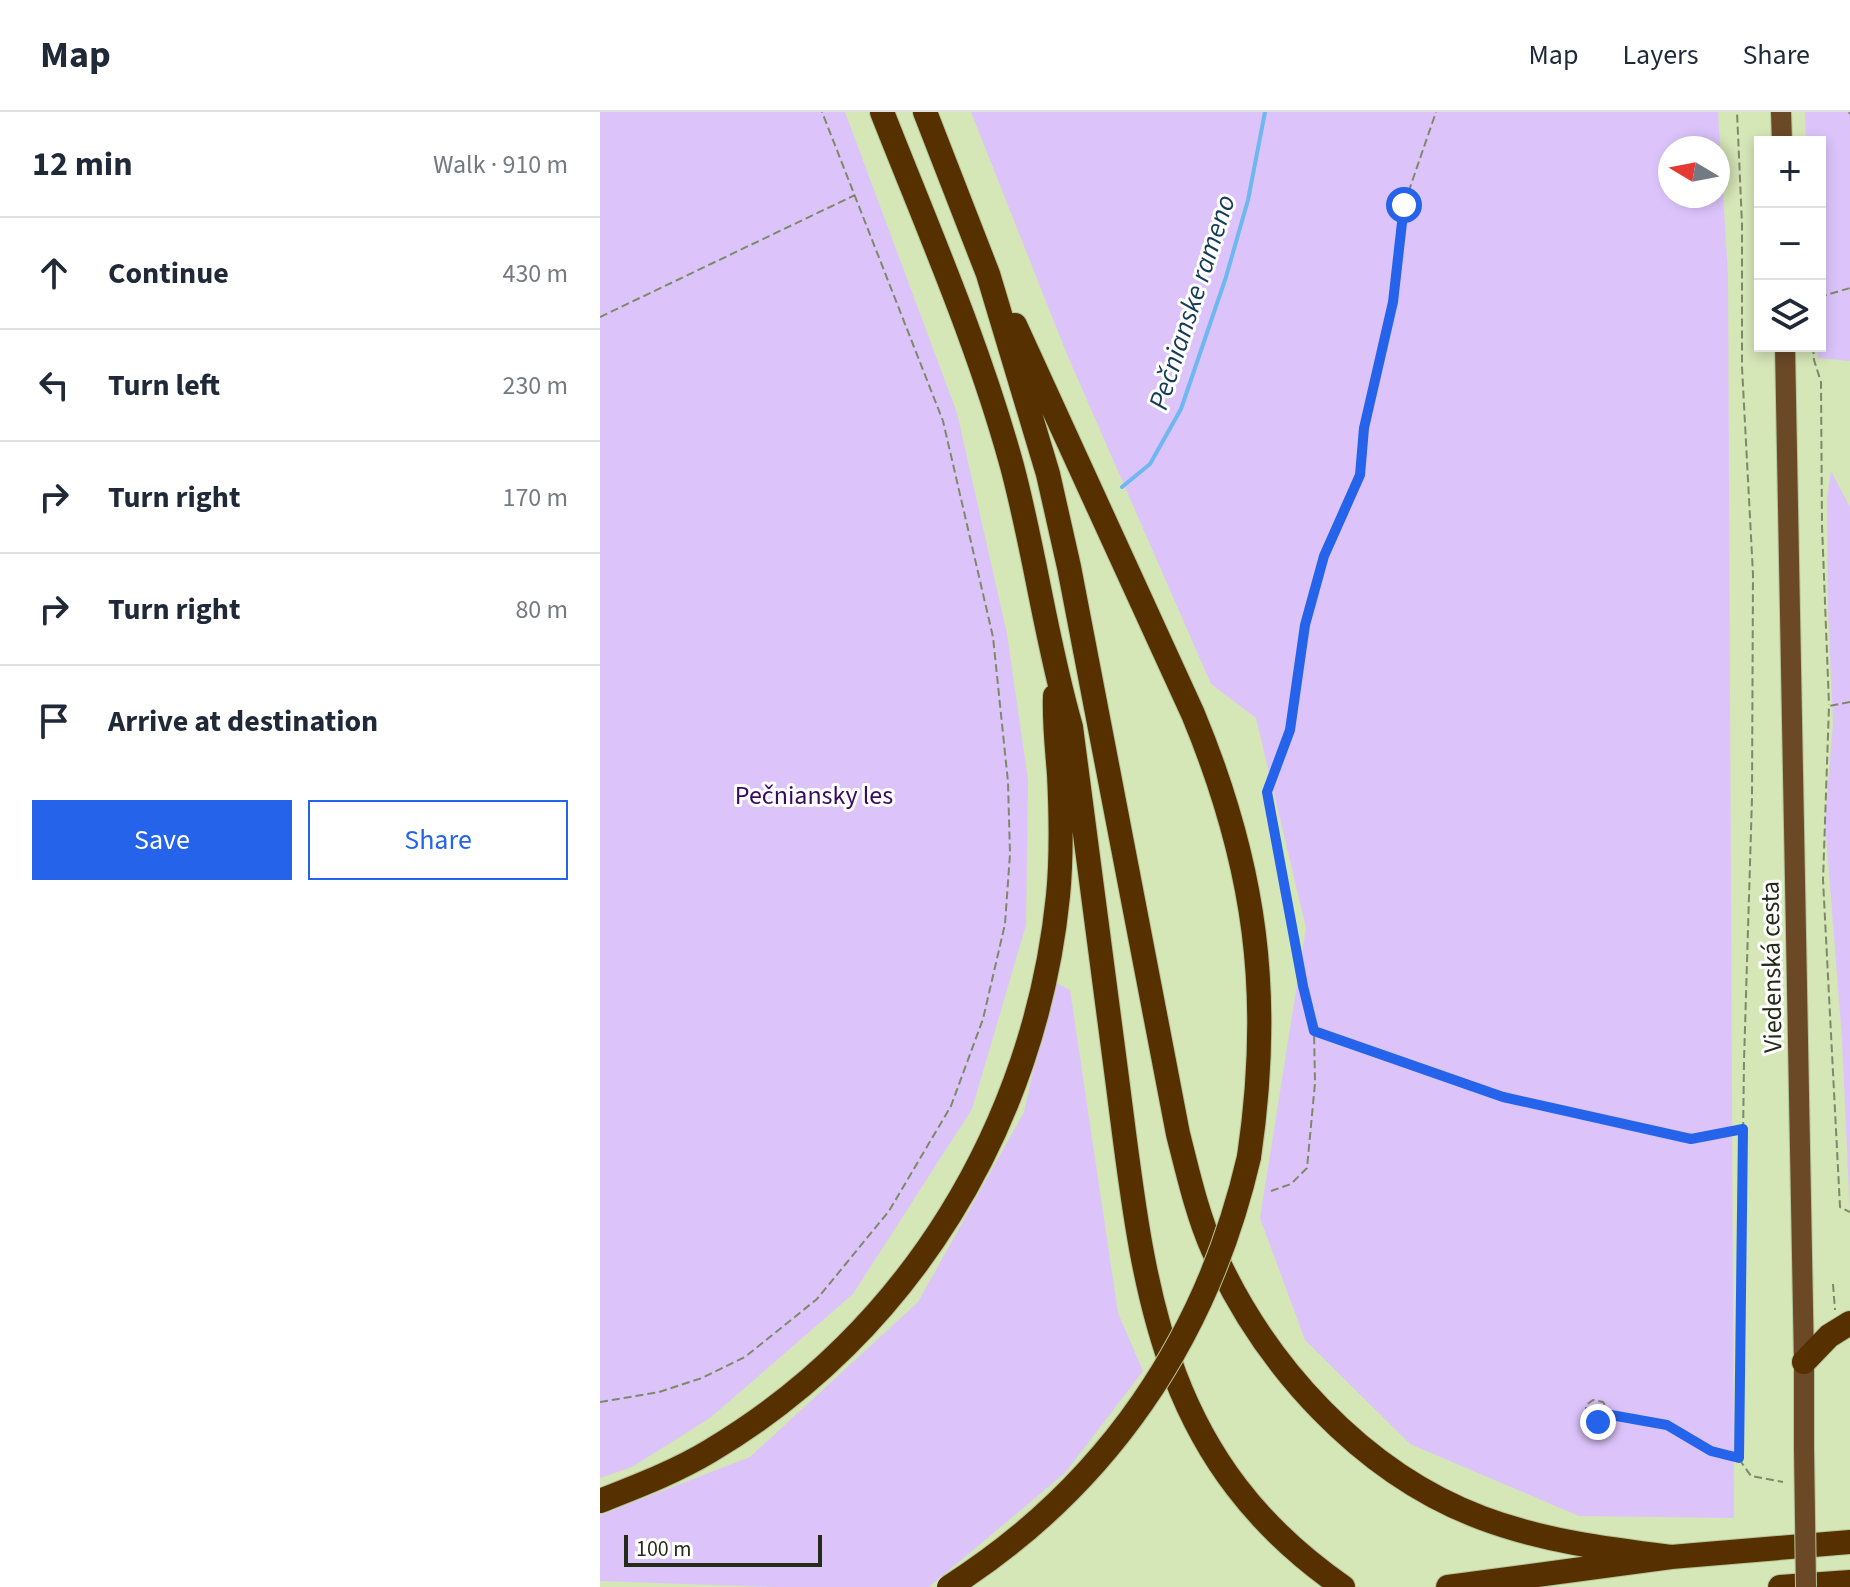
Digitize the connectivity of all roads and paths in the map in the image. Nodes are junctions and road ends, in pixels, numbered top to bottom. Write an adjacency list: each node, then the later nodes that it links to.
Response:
1 (822, 112): 8 (path)
2 (882, 112): 15 (highway)
3 (925, 112): 9 (highway)
4 (1436, 112): 18 (path)
5 (1737, 112): 19 (path)
6 (1781, 112): 7 (main road)
7 (1782, 136)
8 (855, 195): 12 (path); 24 (path)
9 (988, 274): 30 (highway); 32 (highway, bridge)
10 (1850, 288): 11 (path)
11 (1826, 295)
12 (600, 317)
13 (1785, 352): 23 (main road, Viedenská cesta)
14 (1813, 352): 17 (path)
15 (1055, 673): 28 (highway); 33 (highway)
16 (1850, 702): 17 (path)
17 (1829, 706): 21 (path)
18 (1314, 1031): 19 (path); 20 (path)
19 (1743, 1129): 26 (path)
20 (1271, 1191)
21 (1850, 1212)
22 (1850, 1323): 23 (highway)
23 (1804, 1362): 36 (main road, Viedenská cesta, bridge)
24 (600, 1402)
25 (1611, 1415): 25 (path); 26 (path)
26 (1739, 1458): 27 (path)
27 (1783, 1482)
28 (600, 1501)
29 (1850, 1542): 30 (highway)
30 (1671, 1557): 34 (highway)
31 (1850, 1582): 35 (highway)
32 (949, 1587)
33 (1343, 1587)
34 (1448, 1587)
35 (1780, 1587)
36 (1806, 1587)

